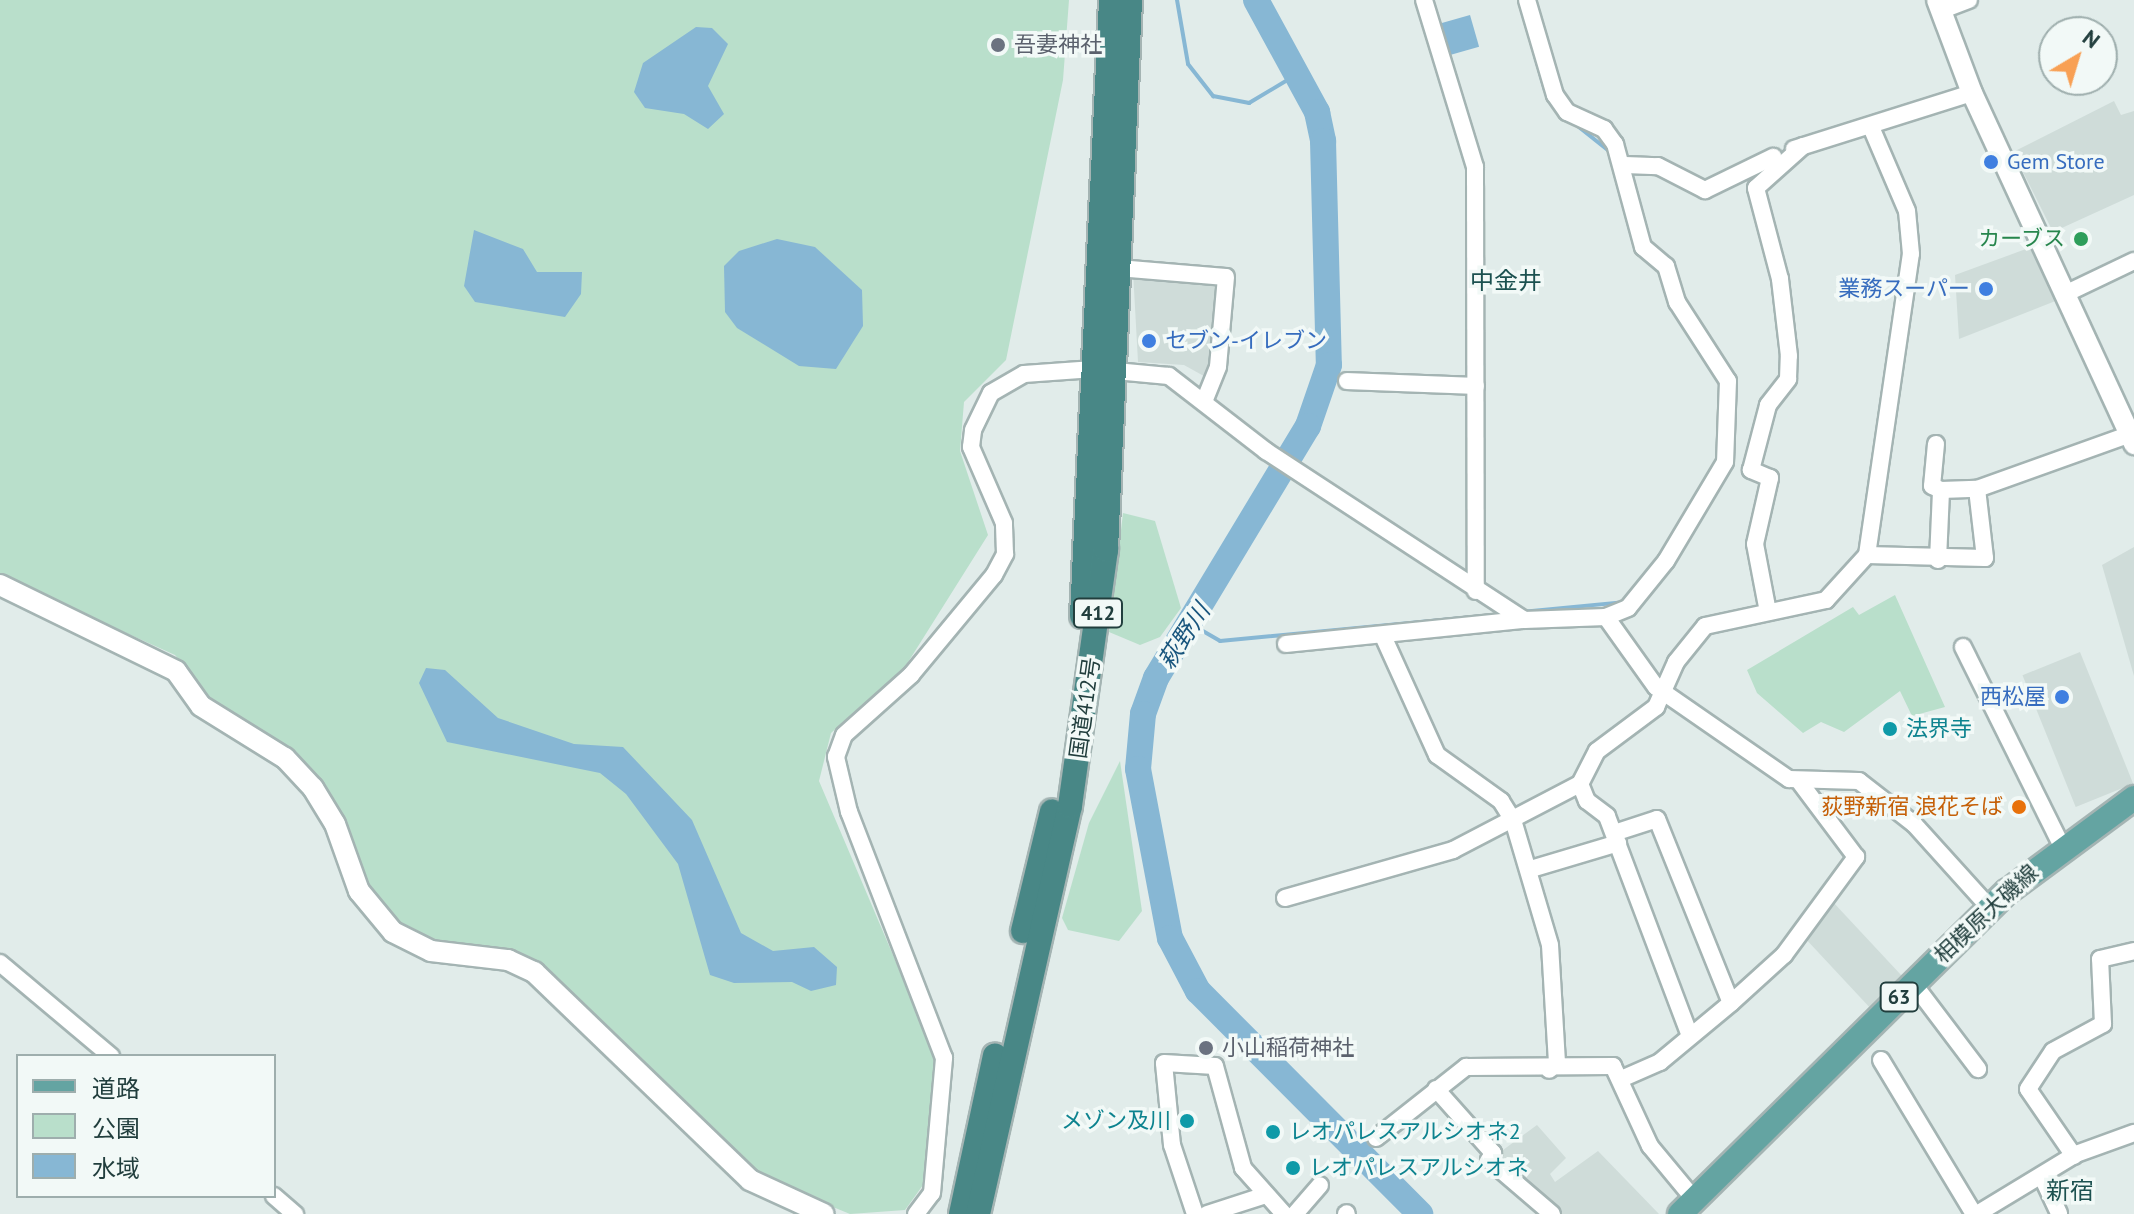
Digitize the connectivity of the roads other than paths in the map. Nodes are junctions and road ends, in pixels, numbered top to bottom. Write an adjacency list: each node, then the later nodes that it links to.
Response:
1 (1111, 0): 14 (highway, 国道412号 / 412)
2 (1130, 0): 12 (highway, 国道412号 / 412)
3 (1424, 0): 16 (street)
4 (1527, 0): 10 (street)
5 (1969, 0): 6 (street)
6 (1938, 5): 7 (street)
7 (1972, 93): 8 (street); 13 (street)
8 (1871, 127): 9 (street); 22 (street)
9 (1803, 146): 10 (street); 26 (street)
10 (1625, 165): 27 (street)
11 (2134, 261): 13 (street)
12 (1118, 268): 14 (highway, 国道412号 / 412); 17 (street)
13 (2069, 292): 18 (street)
14 (1106, 370): 17 (street); 63 (street); 64 (highway, 国道412号 / 412); 65 (highway, 国道412号 / 412)
15 (1347, 381): 16 (street)
16 (1476, 386): 25 (street)
17 (1205, 399): 25 (street)
18 (2132, 439): 20 (street)
19 (1936, 444): 21 (street)
20 (1977, 489): 21 (street); 23 (street)
21 (1941, 490): 23 (street)
22 (1867, 555): 23 (street); 26 (street)
23 (1938, 560)
24 (0, 585): 62 (street)
25 (1476, 591): 28 (street)
26 (1768, 612): 32 (street)
27 (1606, 617): 28 (street); 32 (street)
28 (1524, 620): 29 (street)
29 (1383, 636): 30 (street); 36 (street)
30 (1286, 644)
31 (1963, 647): 38 (street)
32 (1667, 693): 33 (street); 34 (street)
33 (1799, 781): 41 (street); 45 (street)
34 (1580, 784): 36 (street); 37 (street)
35 (2132, 806): 38 (main road, 相模原大磯線 / 63)
36 (1511, 816): 39 (street); 40 (street)
37 (1616, 838): 39 (street); 45 (street); 46 (street)
38 (2062, 846): 41 (main road, 相模原大磯線 / 63)
39 (1531, 869): 50 (street)
40 (1285, 898)
41 (1990, 908): 44 (main road, 相模原大磯線 / 63)
42 (2134, 951): 55 (street)
43 (0, 963): 47 (street)
44 (1913, 983): 49 (street); 59 (main road, 相模原大磯線 / 63)
45 (1731, 1003): 46 (street)
46 (1690, 1036): 51 (street)
47 (109, 1054)
48 (1881, 1060): 70 (street)
49 (1977, 1061)
50 (1549, 1070): 51 (street); 52 (street)
51 (1621, 1079): 59 (street)
52 (1436, 1089): 54 (street); 69 (street)
53 (2134, 1133): 55 (street)
54 (1376, 1138)
55 (2074, 1156): 56 (street)
56 (2043, 1179): 70 (street); 71 (street)
57 (1320, 1185): 68 (street)
58 (276, 1198): 61 (street)
59 (1687, 1207)
60 (1274, 1208): 66 (street); 67 (street)
61 (295, 1214)
62 (824, 1214)
63 (916, 1214)
64 (961, 1214)
65 (978, 1214)
66 (1195, 1214)
67 (1207, 1214)
68 (1295, 1214)
69 (1552, 1214)
70 (1976, 1214)
71 (2059, 1214)

